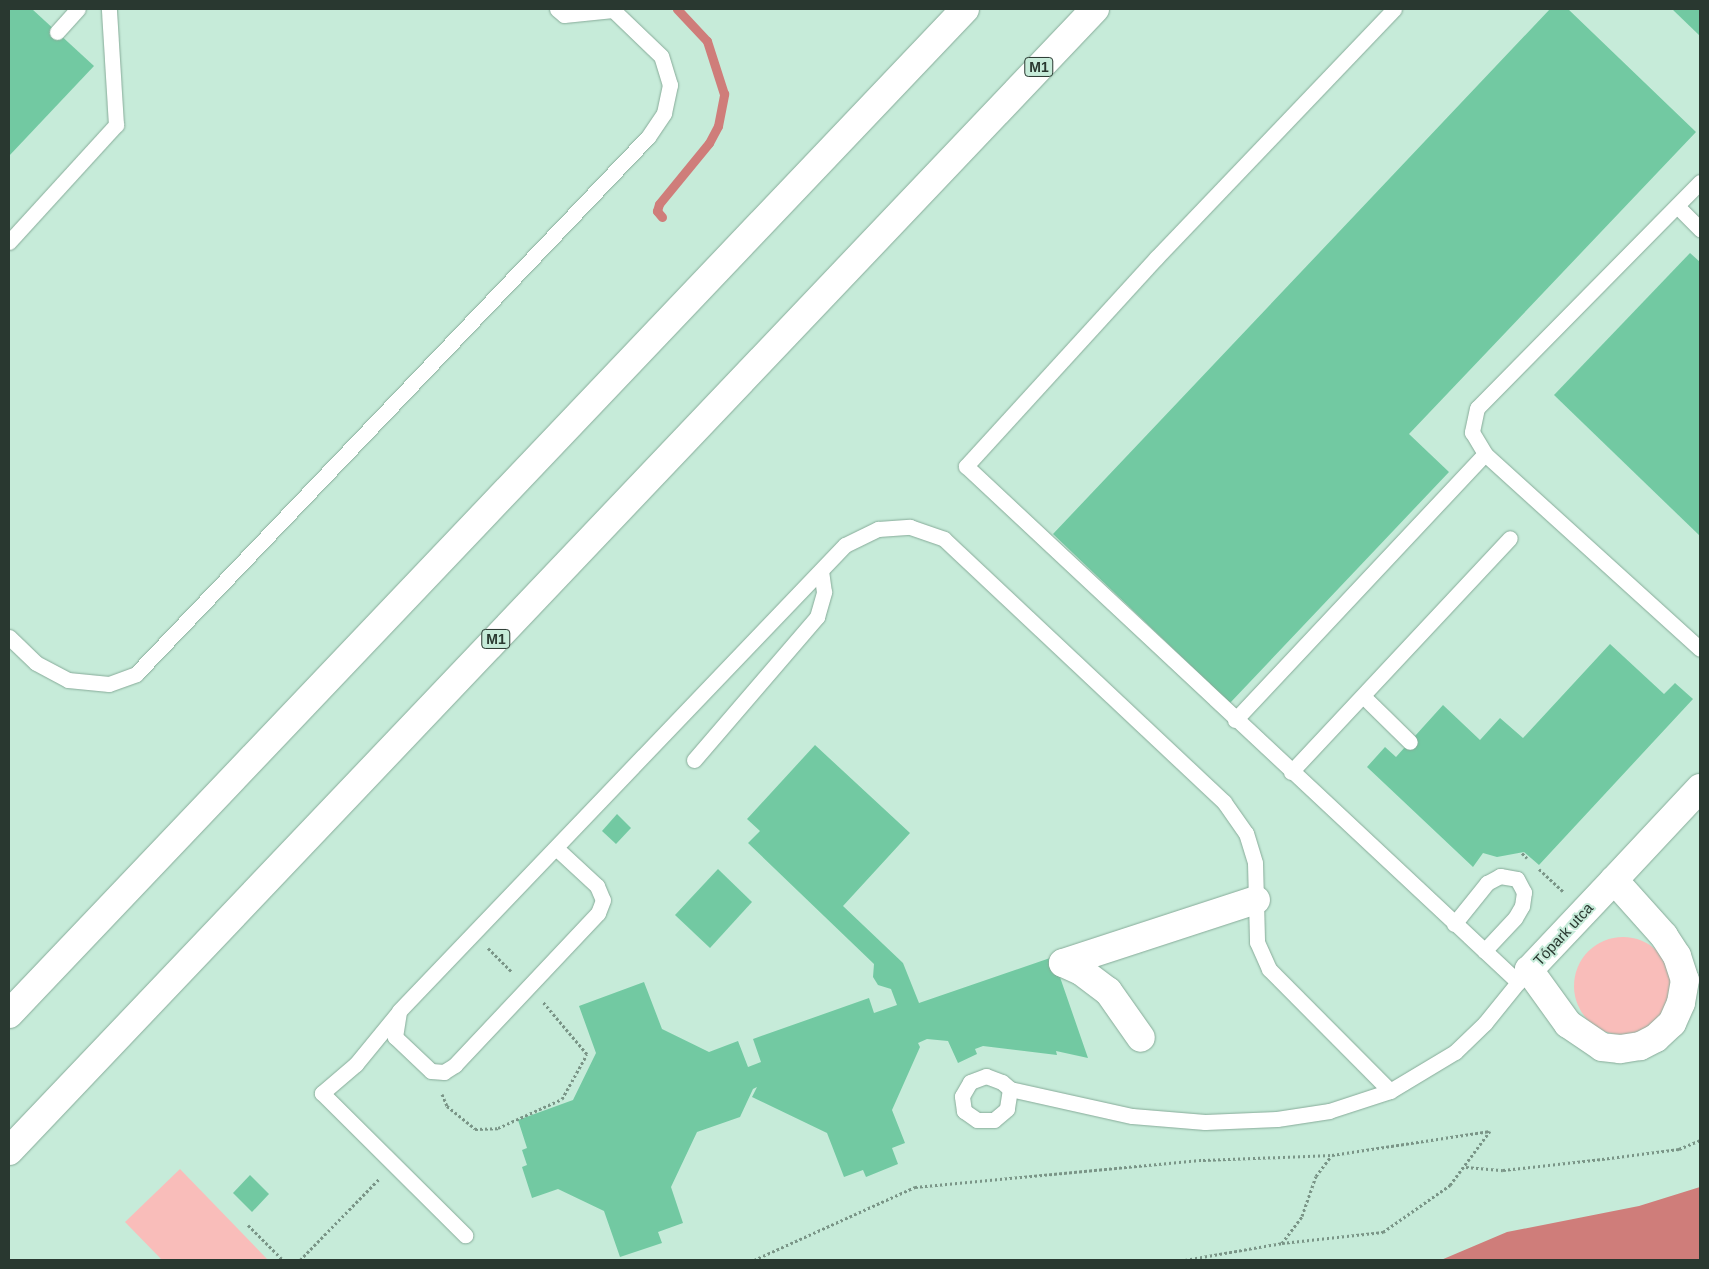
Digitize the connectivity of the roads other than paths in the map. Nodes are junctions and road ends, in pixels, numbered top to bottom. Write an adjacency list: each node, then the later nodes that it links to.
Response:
1 (78, 9): 8 (lane)
2 (109, 9): 12 (lane)
3 (557, 9): 4 (lane)
4 (613, 9): 16 (lane)
5 (965, 9): 31 (main road)
6 (1095, 9): 35 (main road, M1)
7 (1394, 9): 19 (lane)
8 (58, 32)
9 (1700, 182): 10 (lane)
10 (1677, 206): 11 (lane); 13 (lane)
11 (1700, 228)
12 (9, 242)
13 (1485, 454): 17 (lane); 19 (lane)
14 (1510, 538): 18 (lane)
15 (821, 571): 21 (lane); 24 (lane); 26 (lane)
16 (9, 637)
17 (1700, 649)
18 (1364, 697): 20 (lane); 22 (lane)
19 (1235, 720): 22 (lane)
20 (1410, 742)
21 (694, 760)
22 (1291, 772): 27 (lane)
23 (1700, 788): 25 (main road, Tópark utca)
24 (556, 848): 30 (lane); 30 (lane)
25 (1614, 880): 29 (main road, Tópark utca); 29 (main road, Tópark utca)
26 (1256, 900): 32 (main road); 34 (lane)
27 (1454, 924): 28 (lane); 28 (lane)
28 (1484, 951): 29 (lane)
29 (1523, 976): 34 (lane)
30 (399, 1011): 36 (lane)
31 (9, 1014)
32 (1141, 1038)
33 (1010, 1089): 34 (lane)
34 (1390, 1091)
35 (9, 1151)
36 (465, 1235)

